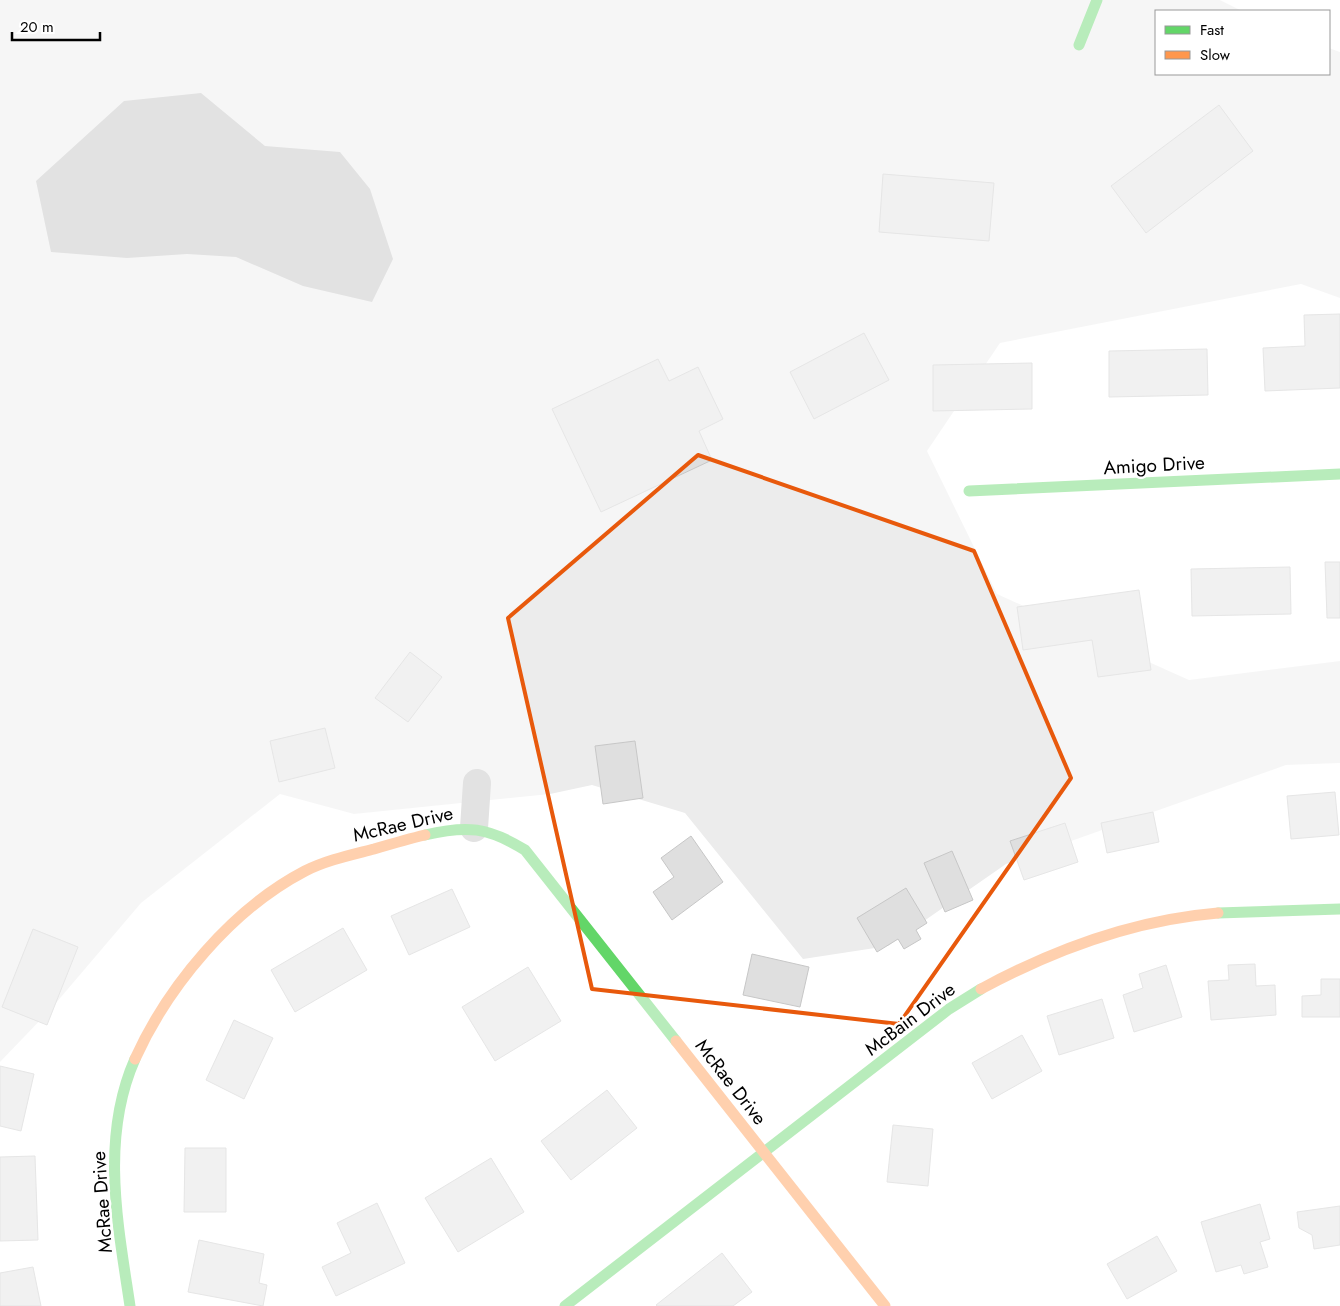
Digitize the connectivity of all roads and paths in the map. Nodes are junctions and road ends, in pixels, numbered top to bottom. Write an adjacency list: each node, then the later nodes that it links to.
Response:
1 (1097, 0): 2 (street)
2 (1079, 46)
3 (1340, 474): 4 (street, Amigo Drive)
4 (969, 491)
5 (477, 783): 6 (street)
6 (474, 828): 8 (street, McRae Drive); 9 (street, McRae Drive)
7 (1340, 908): 8 (street, McBain Drive)
8 (764, 1152): 10 (street, McBain Drive); 11 (street, McRae Drive)
9 (130, 1306)
10 (565, 1306)
11 (885, 1306)

